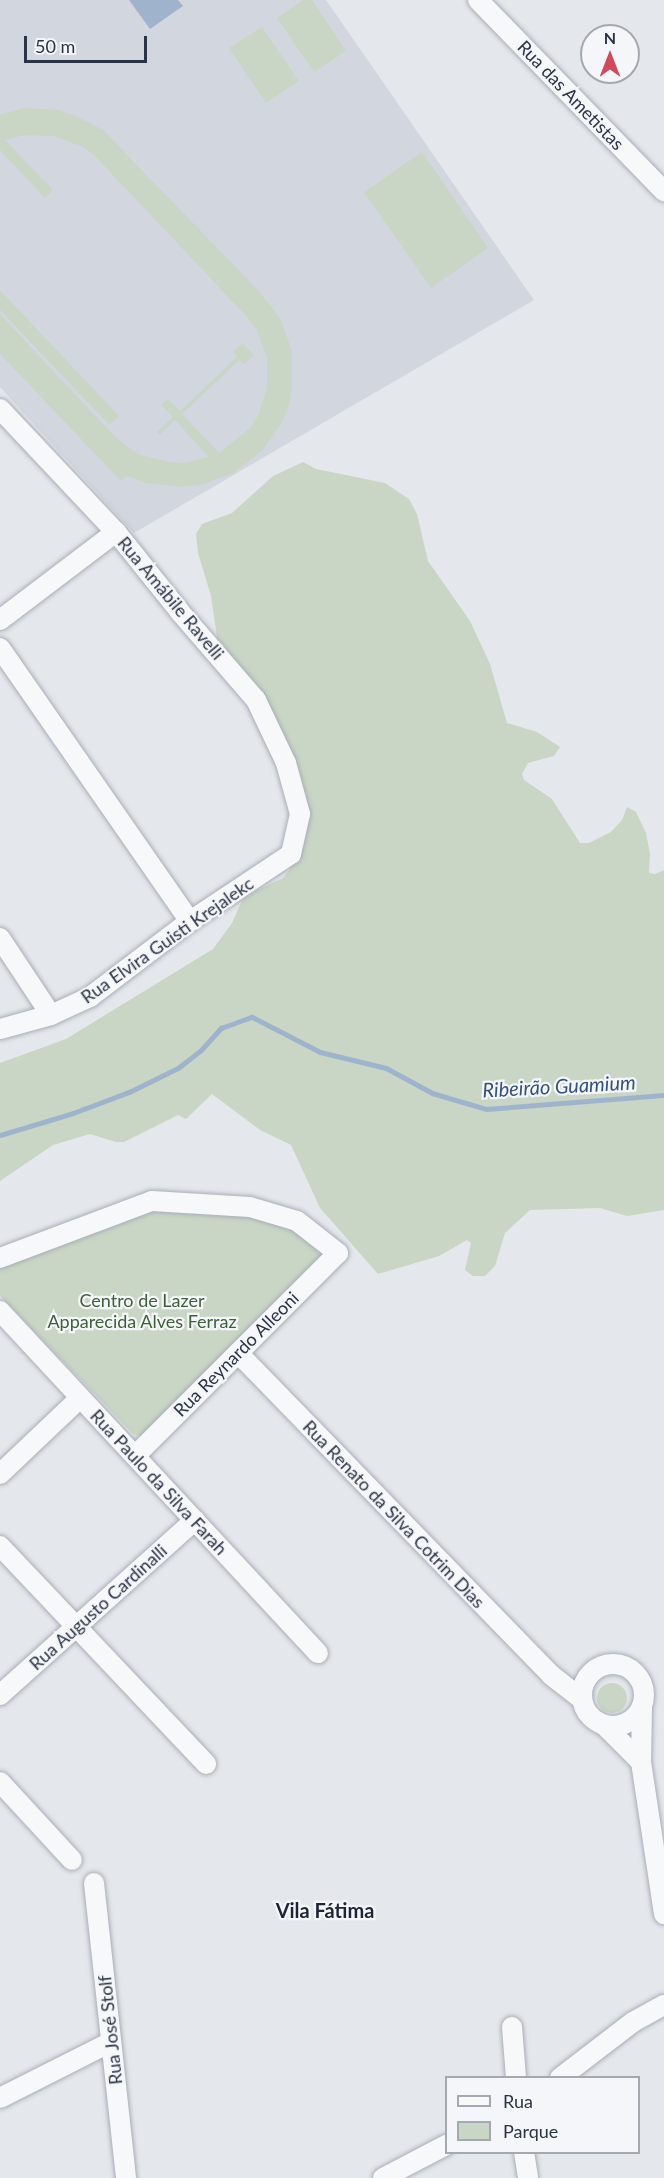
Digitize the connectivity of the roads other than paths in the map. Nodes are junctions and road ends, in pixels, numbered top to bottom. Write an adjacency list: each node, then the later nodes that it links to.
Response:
1 (478, 0): 2 (street, Rua das Ametistas)
2 (664, 191)
3 (0, 409): 4 (street, Rua Amábile Ravelli)
4 (116, 532): 5 (street); 7 (street, Rua Amábile Ravelli)
5 (0, 620)
6 (0, 648): 8 (street)
7 (300, 814): 8 (street, Rua Elvira Guisti Krejalekc)
8 (190, 921): 10 (street, Rua Elvira Guisti Krejalekc)
9 (0, 938): 10 (street)
10 (51, 1015): 11 (street, Rua Elvira Guisti Krejalekc)
11 (0, 1029)
12 (0, 1258): 14 (street, Rua Reynardo Alleoni)
13 (0, 1311): 15 (street, Rua Paulo da Silva Farah)
14 (238, 1353): 16 (street, Rua Reynardo Alleoni); 22 (street, Rua Renato da Silva Cotrim Dias)
15 (80, 1398): 16 (street, Rua Paulo da Silva Farah); 17 (street)
16 (135, 1456): 18 (street, Rua Paulo da Silva Farah)
17 (0, 1474)
18 (195, 1520): 20 (street, Rua Augusto Cardinalli); 21 (street, Rua Paulo da Silva Farah)
19 (0, 1546): 20 (street)
20 (76, 1627): 24 (street, Rua Augusto Cardinalli); 29 (street)
21 (318, 1653)
22 (550, 1675): 23 (street); 25 (street, Rua Renato da Silva Cotrim Dias)
23 (590, 1675): 25 (street); 26 (street)
24 (0, 1695)
25 (582, 1699): 27 (street)
26 (642, 1706): 27 (street); 28 (street)
27 (604, 1725): 28 (street)
28 (641, 1762): 33 (street)
29 (206, 1764)
30 (0, 1782): 31 (street)
31 (72, 1860)
32 (94, 1883): 36 (street, Rua José Stolf)
33 (664, 1914)
34 (664, 2005): 38 (street)
35 (512, 2027): 37 (street)
36 (111, 2042): 39 (street); 42 (street, Rua José Stolf)
37 (516, 2076)
38 (563, 2076)
39 (0, 2098)
40 (445, 2146): 43 (street)
41 (524, 2154): 44 (street)
42 (126, 2178)
43 (383, 2178)
44 (528, 2178)

